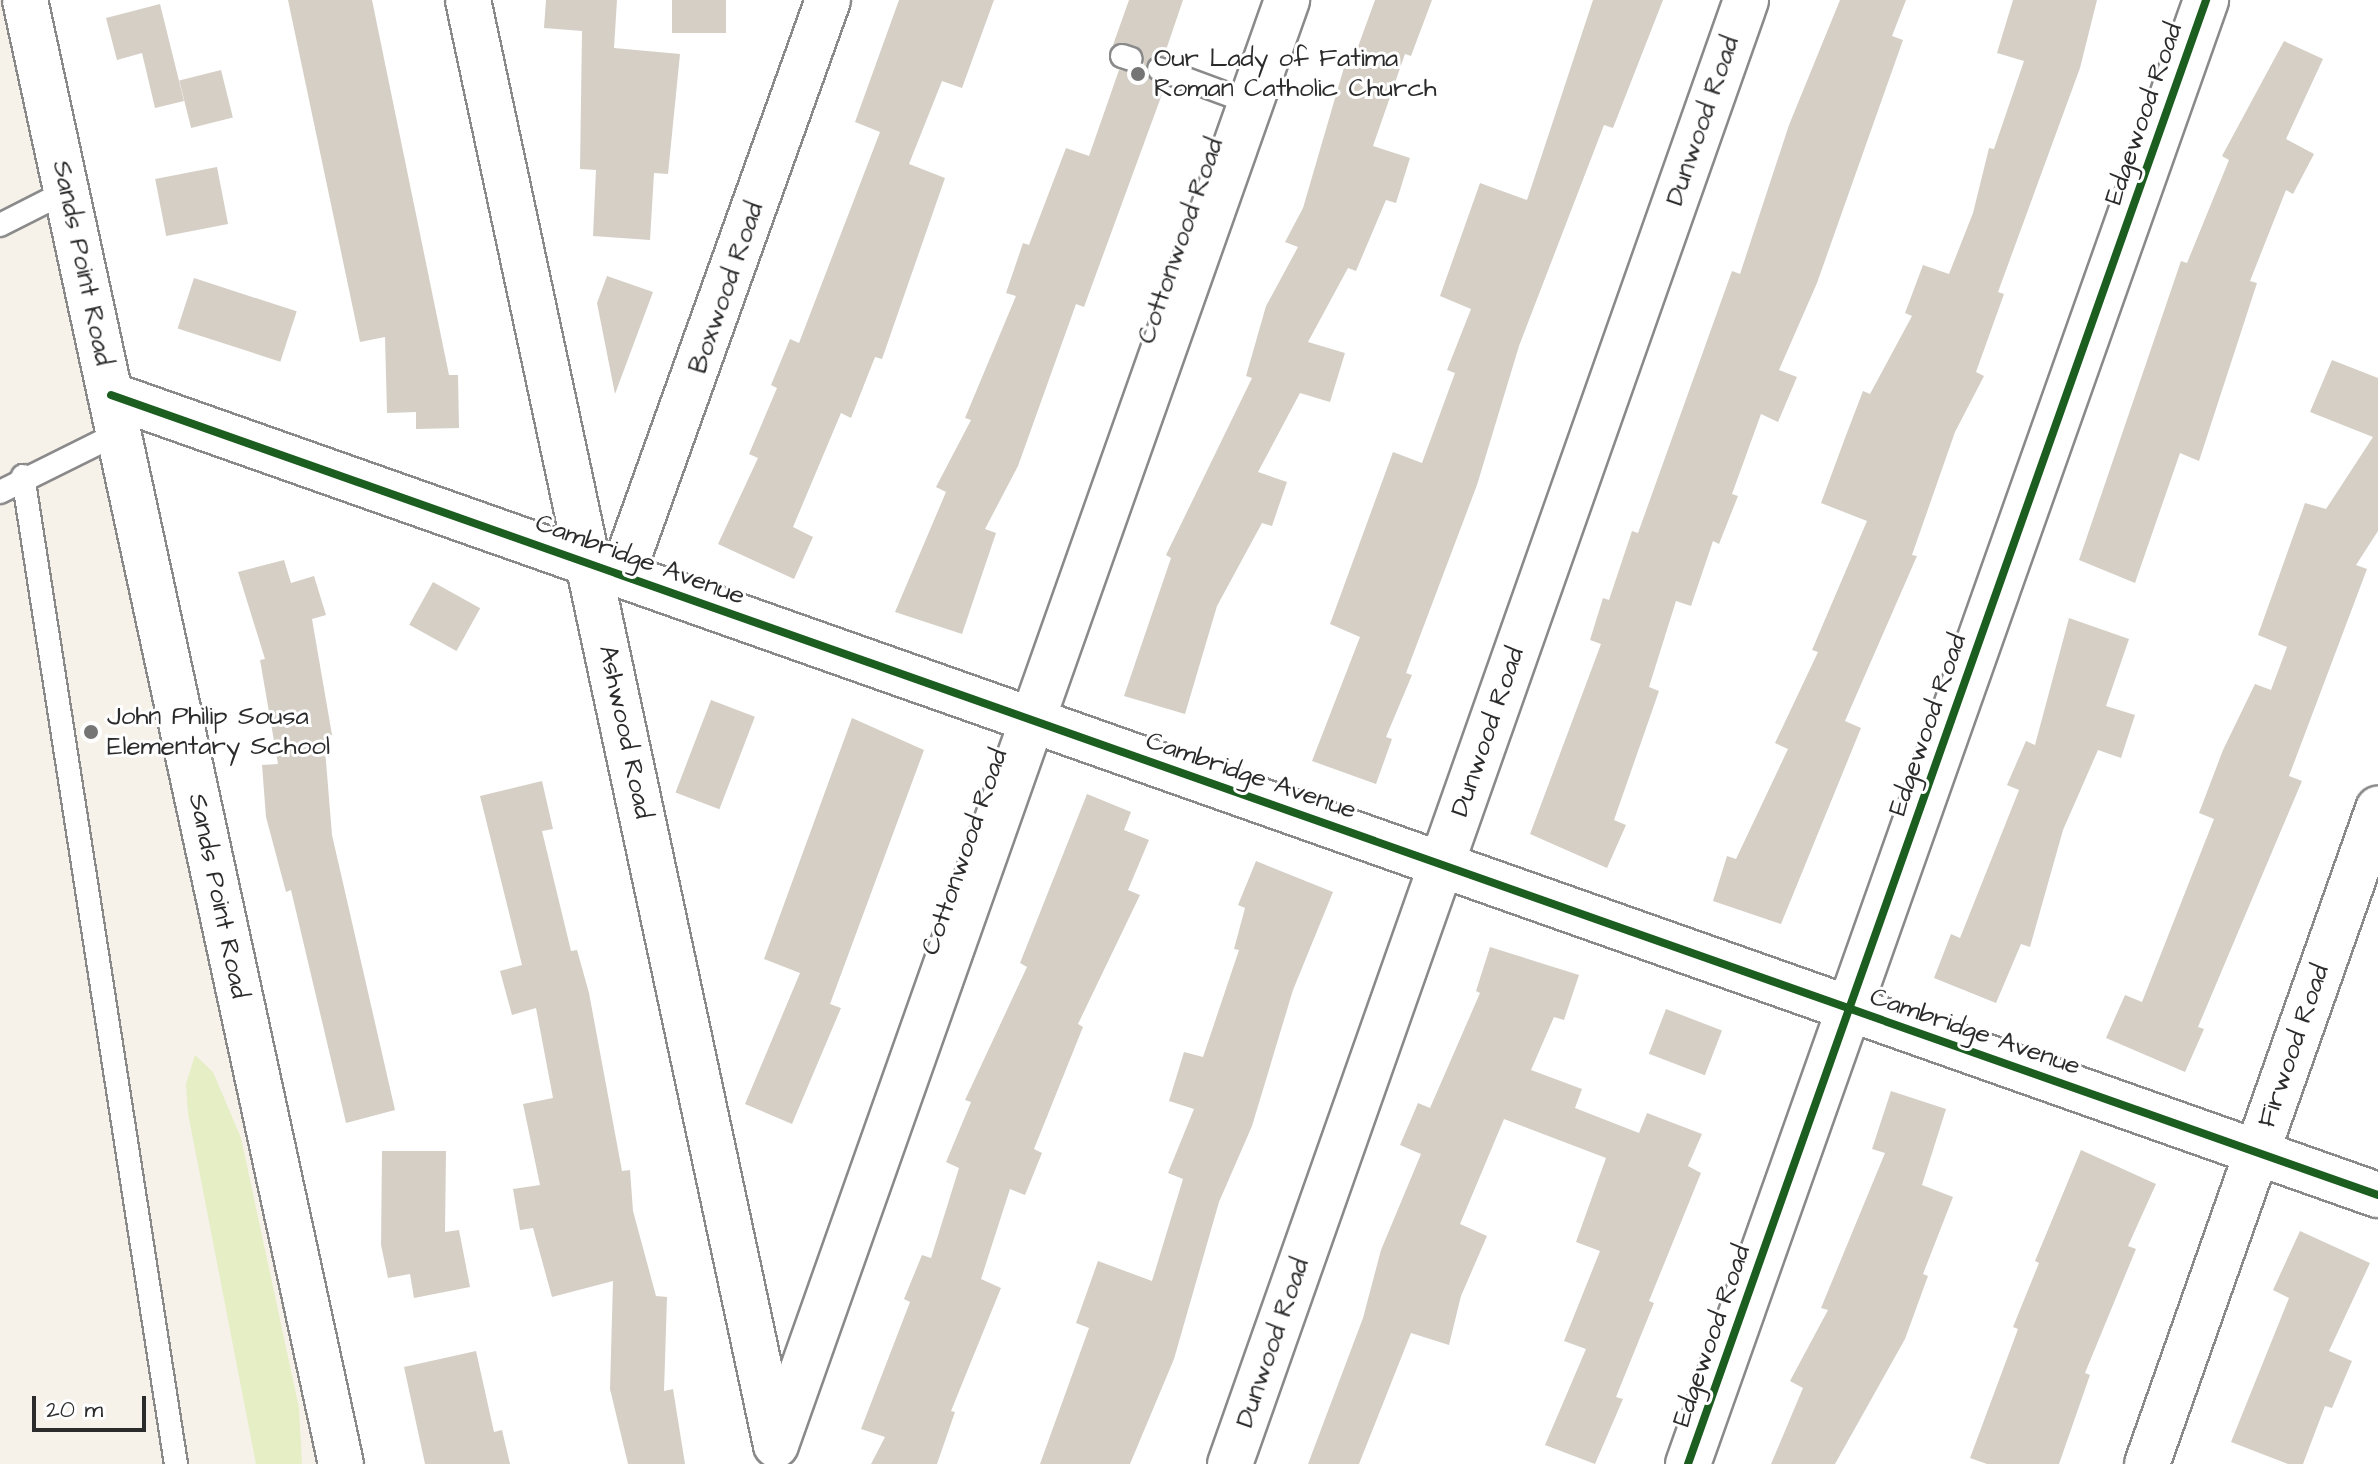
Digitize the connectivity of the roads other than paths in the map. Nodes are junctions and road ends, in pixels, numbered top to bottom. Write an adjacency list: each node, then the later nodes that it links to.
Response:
1 (25, 0): 9 (street, Sands Point Road)
2 (468, 0): 14 (street, Ashwood Road)
3 (828, 0): 14 (street, Boxwood Road)
4 (1287, 0): 8 (street, Cottonwood Road)
5 (1746, 0): 17 (street, Dunwood Road)
6 (2206, 0): 18 (street, Edgewood Road)
7 (1159, 69): 8 (lane)
8 (1251, 103): 15 (street, Cottonwood Road)
9 (67, 191): 10 (lane); 11 (street, Sands Point Road)
10 (0, 225)
11 (115, 414): 12 (lane); 14 (street, Cambridge Avenue); 23 (street, Sands Point Road)
12 (23, 476): 13 (lane); 22 (lane)
13 (0, 492)
14 (605, 569): 15 (street, Cambridge Avenue); 21 (street, Ashwood Road)
15 (1033, 720): 17 (street, Cambridge Avenue); 21 (street, Cottonwood Road)
16 (2378, 809): 19 (street, Firwood Road)
17 (1441, 864): 18 (street, Cambridge Avenue); 24 (street, Dunwood Road)
18 (1849, 1008): 19 (street, Cambridge Avenue); 25 (street, Edgewood Road)
19 (2257, 1152): 20 (street, Cambridge Avenue); 26 (street, Firwood Road)
20 (2378, 1195)
21 (778, 1455)
22 (176, 1464)
23 (341, 1464)
24 (1230, 1464)
25 (1688, 1464)
26 (2147, 1464)

